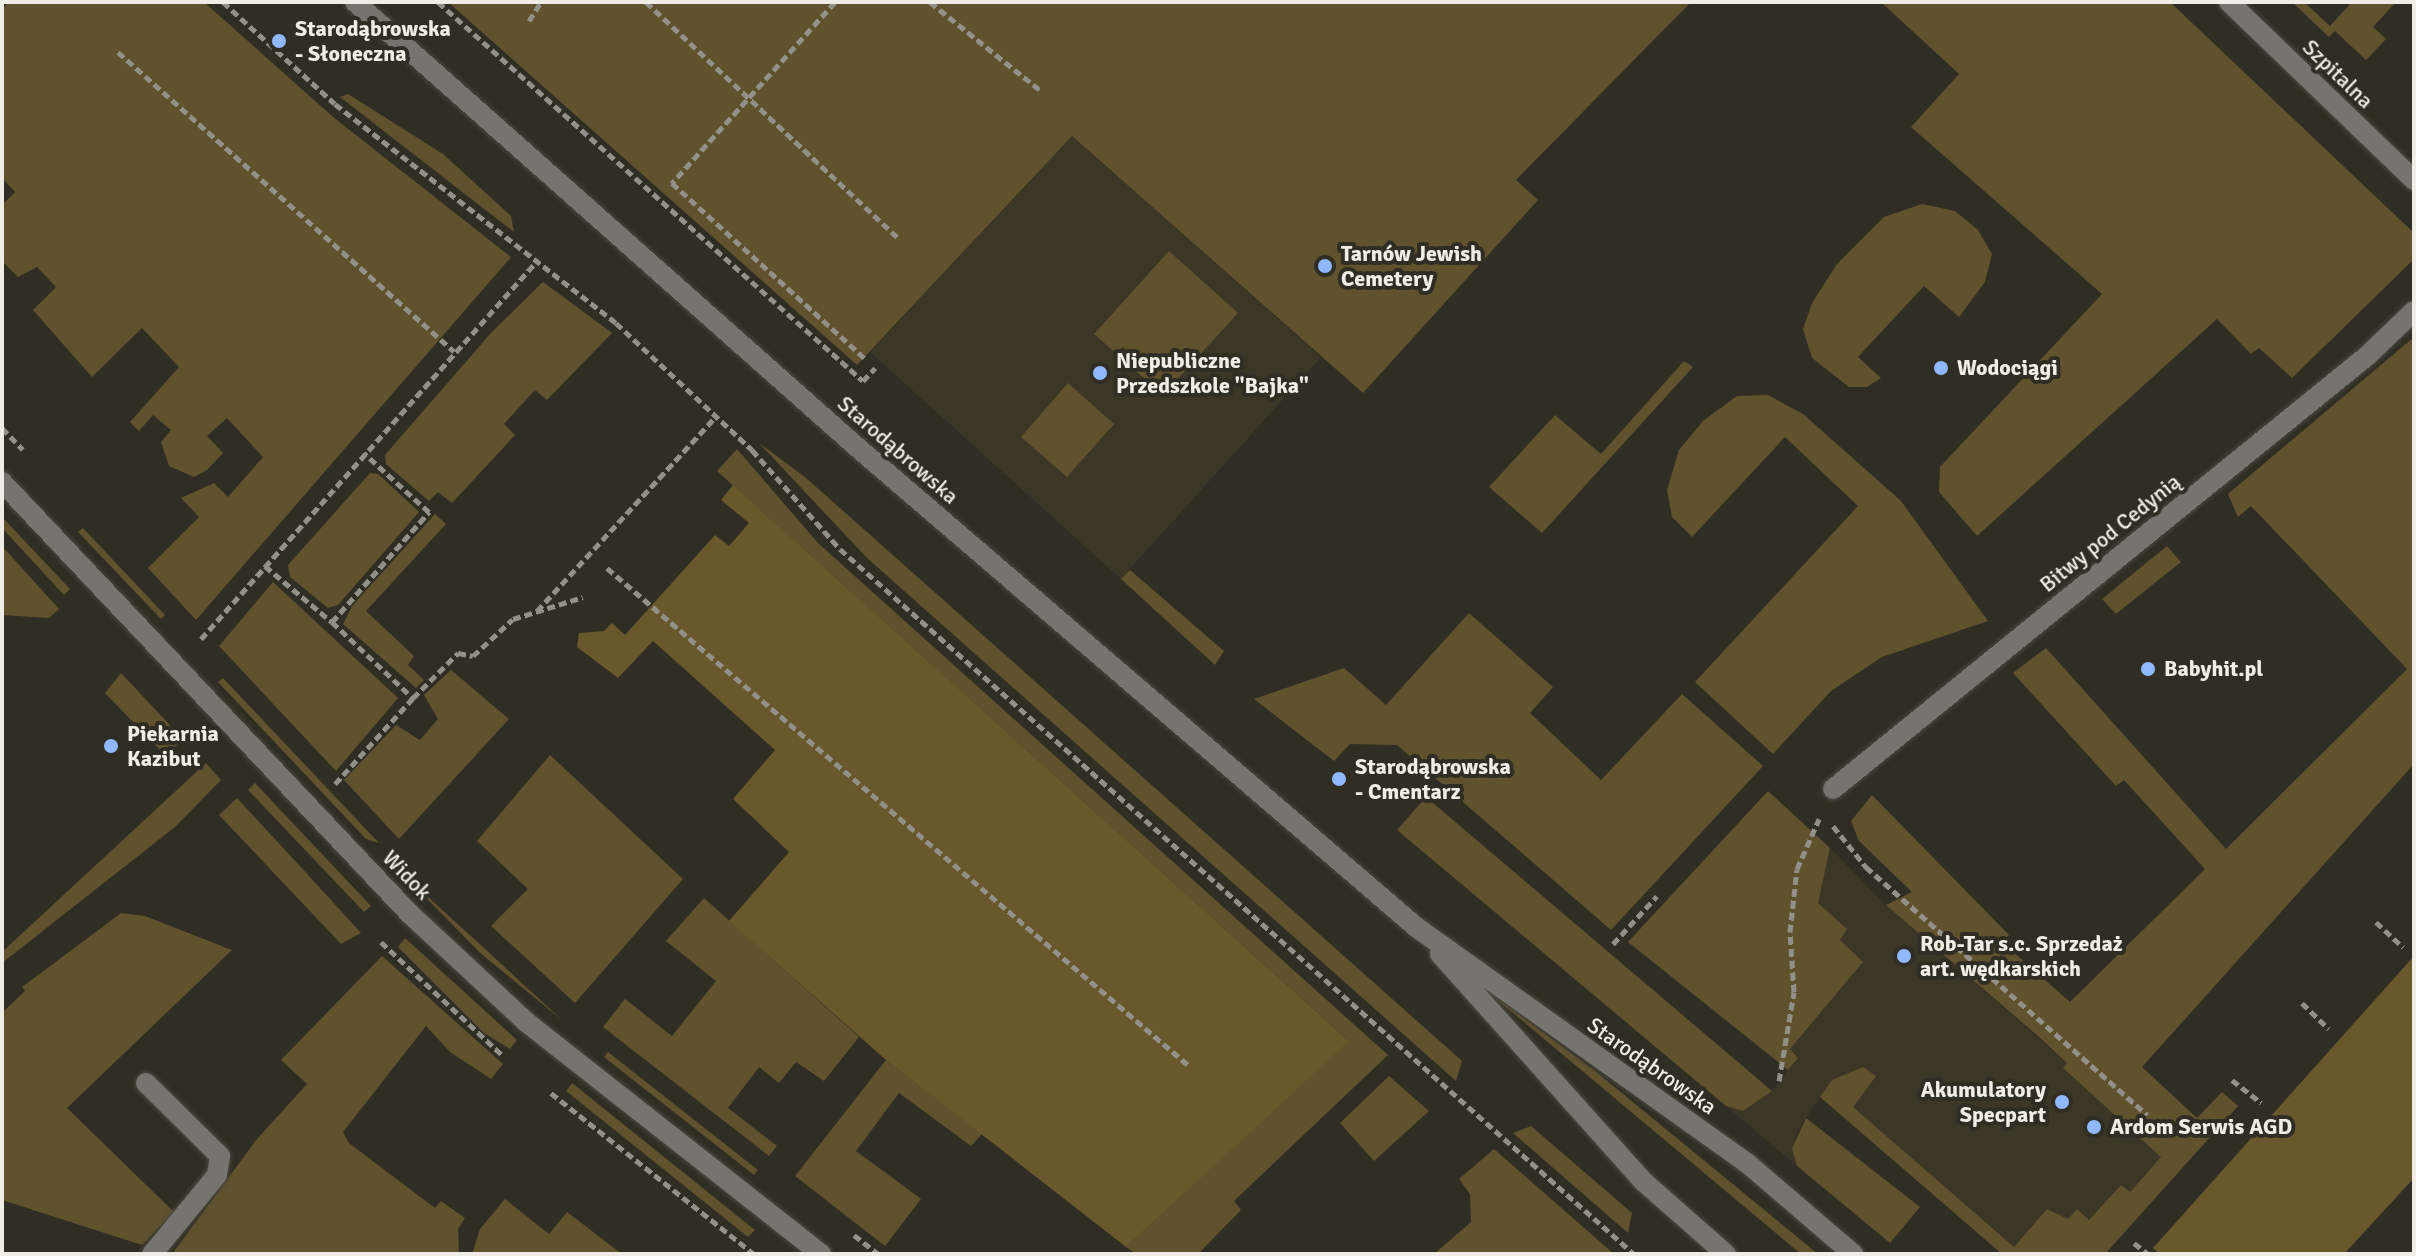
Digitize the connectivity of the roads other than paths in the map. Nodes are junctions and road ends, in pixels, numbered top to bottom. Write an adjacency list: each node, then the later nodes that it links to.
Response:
1 (355, 2): 7 (street, Starodąbrowska)
2 (2229, 2): 3 (street, Szpitalna)
3 (2414, 180)
4 (2414, 311): 6 (street, Bitwy pod Cedynią)
5 (2, 482): 10 (street, Widok)
6 (1833, 789)
7 (1416, 927): 11 (street, Starodąbrowska); 12 (street, Starodąbrowska)
8 (146, 1083): 9 (street)
9 (152, 1254)
10 (821, 1254)
11 (1726, 1254)
12 (1853, 1254)

